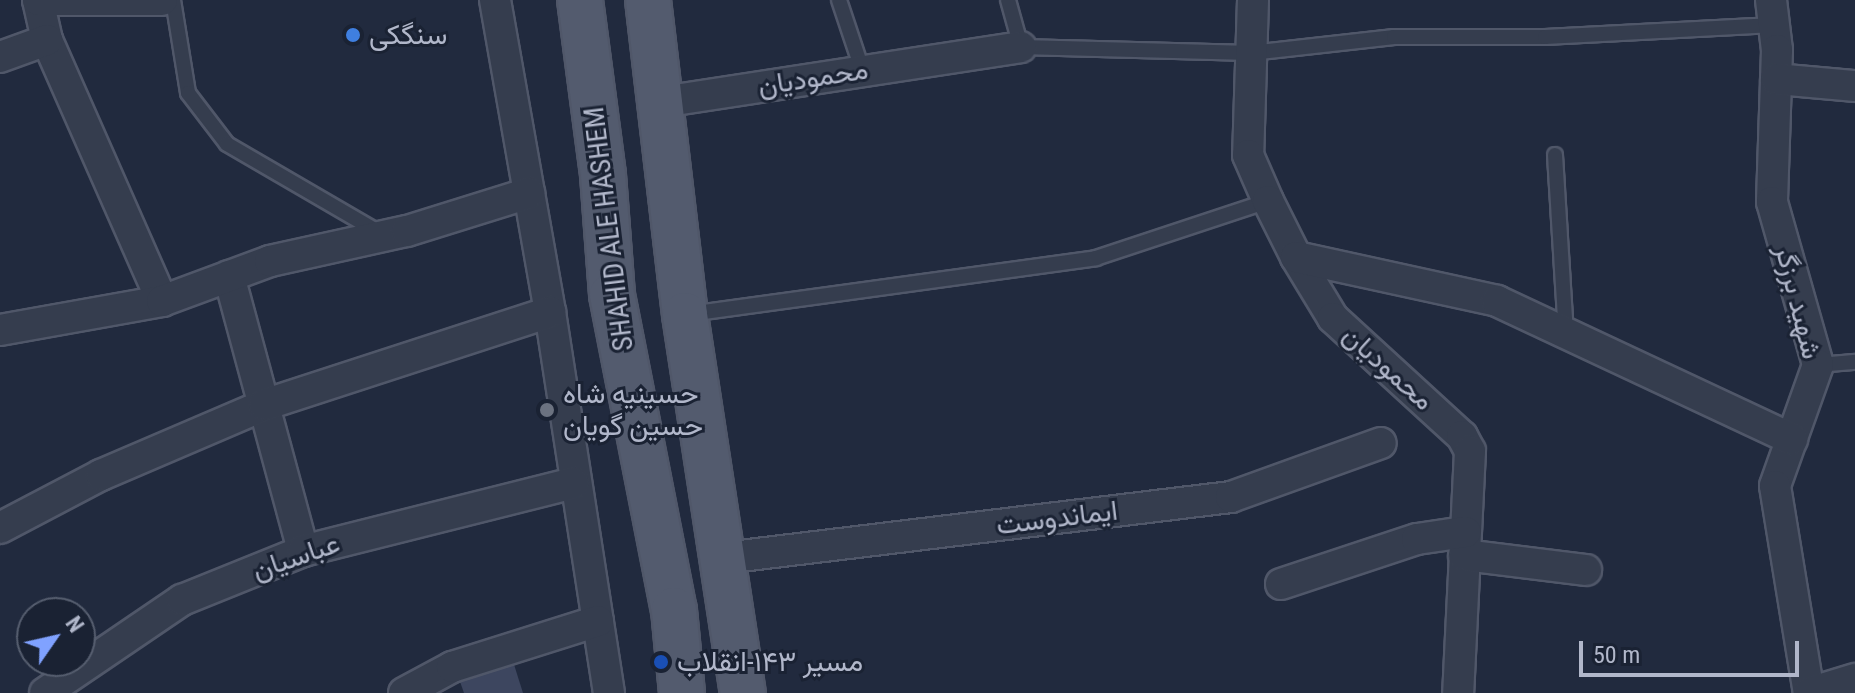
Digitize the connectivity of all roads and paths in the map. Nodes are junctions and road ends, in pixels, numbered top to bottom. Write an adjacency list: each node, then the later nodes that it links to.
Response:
1 (38, 0): 2 (street); 11 (street)
2 (162, 0)
3 (173, 0): 22 (lane)
4 (495, 0): 20 (street)
5 (580, 0): 47 (main road, SHAHID ALE HASHEM)
6 (648, 0): 18 (main road)
7 (839, 0): 15 (lane)
8 (1008, 0): 12 (lane)
9 (1253, 0): 13 (street, محمودیان)
10 (1772, 12): 13 (lane, محمودیان); 16 (street, شهید برزگر)
11 (47, 40): 14 (street); 25 (street)
12 (1021, 47): 13 (lane, محمودیان); 15 (street, محمودیان)
13 (1251, 53): 21 (street, محمودیان)
14 (0, 57)
15 (862, 69): 18 (street, محمودیان)
16 (1776, 79): 17 (street); 31 (street, شهید برزگر)
17 (1855, 86)
18 (662, 102): 27 (main road)
19 (1555, 155): 29 (lane)
20 (529, 193): 22 (street); 26 (street)
21 (1268, 201): 23 (street, محمودیان); 27 (lane)
22 (385, 236): 24 (street)
23 (1296, 257): 29 (street); 37 (street, محمودیان)
24 (229, 276): 25 (street); 32 (street)
25 (162, 301): 28 (street)
26 (550, 312): 32 (street); 35 (street)
27 (685, 315): 39 (main road)
28 (0, 330)
29 (1566, 334): 33 (street)
30 (1855, 362): 31 (lane)
31 (1818, 365): 33 (street, شهید برزگر)
32 (264, 405): 36 (street); 38 (street)
33 (1792, 439): 50 (street, شهید برزگر)
34 (1381, 443): 39 (street, ایماندوست)
35 (574, 483): 38 (street, عباسیان); 42 (street)
36 (0, 528)
37 (1464, 543): 40 (street); 41 (street); 49 (street, محمودیان)
38 (303, 551): 44 (street, عباسیان)
39 (724, 558): 48 (main road)
40 (1586, 570)
41 (1281, 584)
42 (598, 621): 45 (street); 46 (street)
43 (1855, 679): 50 (street, شهید برزگر)
44 (45, 693)
45 (404, 693)
46 (609, 693)
47 (682, 693)
48 (743, 693)
49 (1458, 693)
50 (1809, 693)

